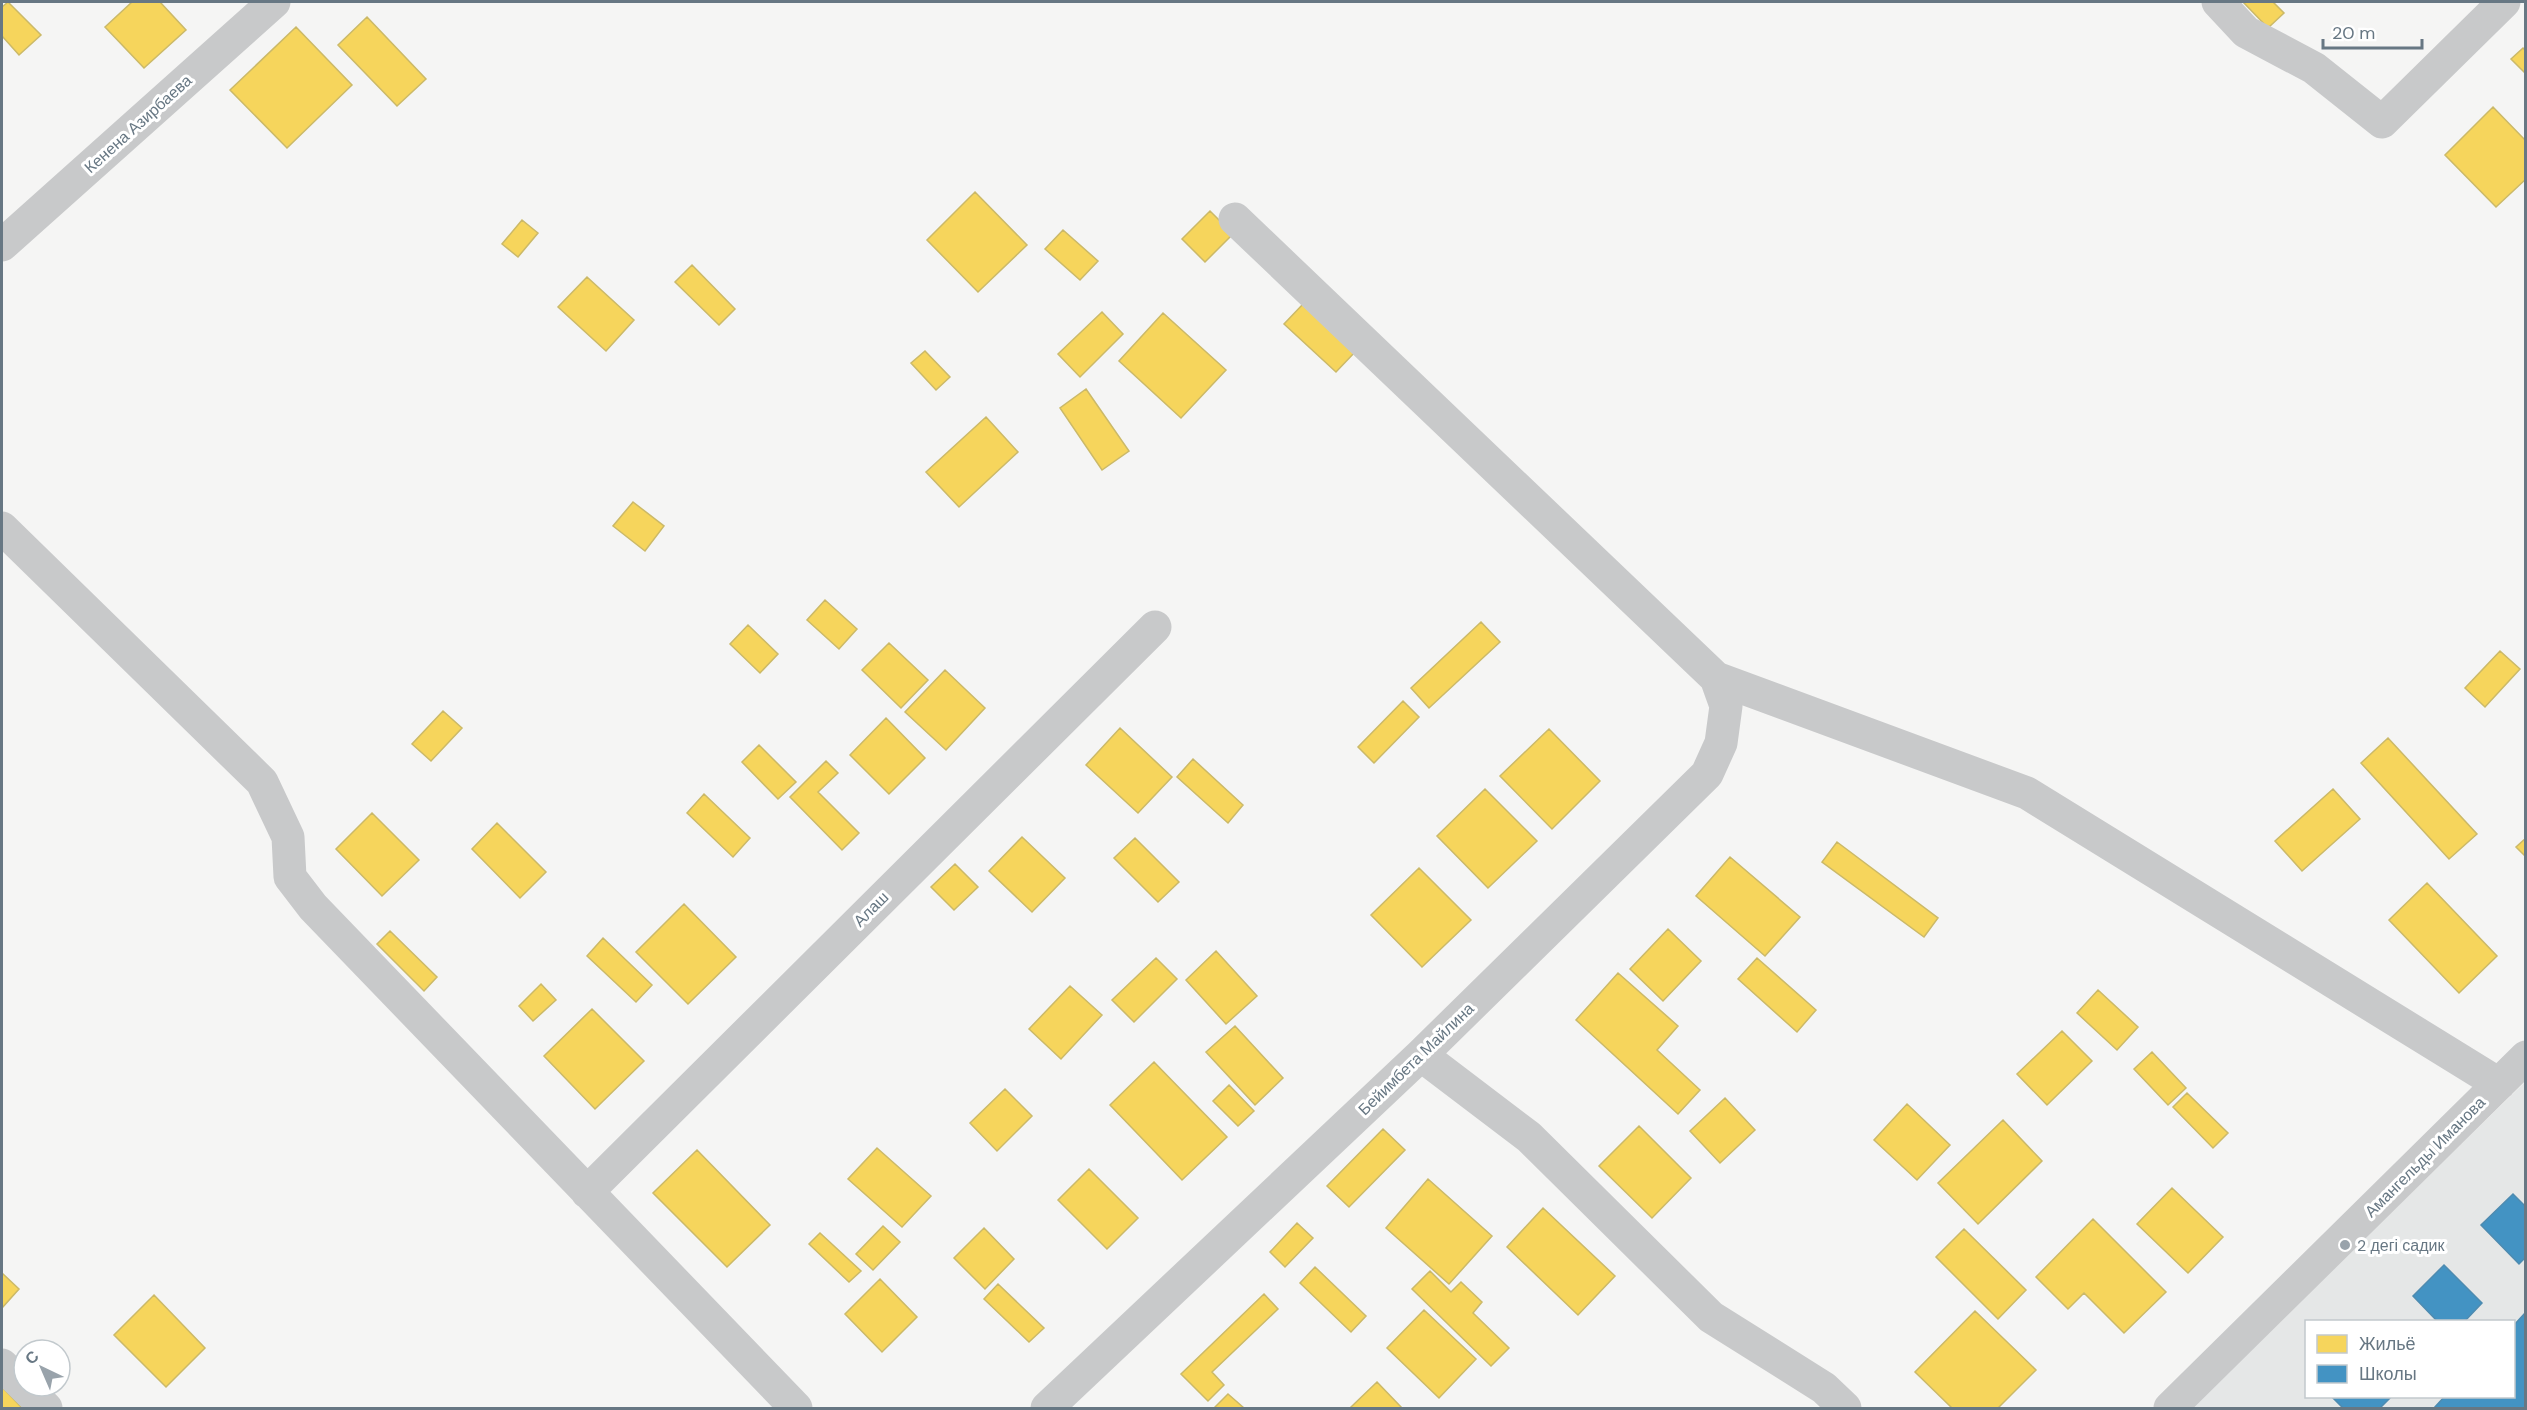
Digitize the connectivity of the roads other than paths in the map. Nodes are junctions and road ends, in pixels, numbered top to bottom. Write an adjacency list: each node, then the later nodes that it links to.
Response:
1 (2218, 2): 2 (street)
2 (2504, 2)
3 (258, 7): 5 (street, Кенена Азирбаева)
4 (1235, 219): 8 (street)
5 (2, 245)
6 (2, 528): 12 (street)
7 (1155, 627): 12 (street, Алаш)
8 (1716, 678): 9 (street, Бейимбета Майлина); 11 (street)
9 (1421, 1055): 16 (street, Бейимбета Майлина); 17 (street)
10 (2526, 1057): 11 (street, Амангельды Иманова)
11 (2499, 1084): 18 (street, Амангельды Иманова)
12 (587, 1192): 15 (street)
13 (2, 1365): 14 (street)
14 (46, 1408)
15 (796, 1408)
16 (1047, 1408)
17 (1845, 1408)
18 (2170, 1408)

